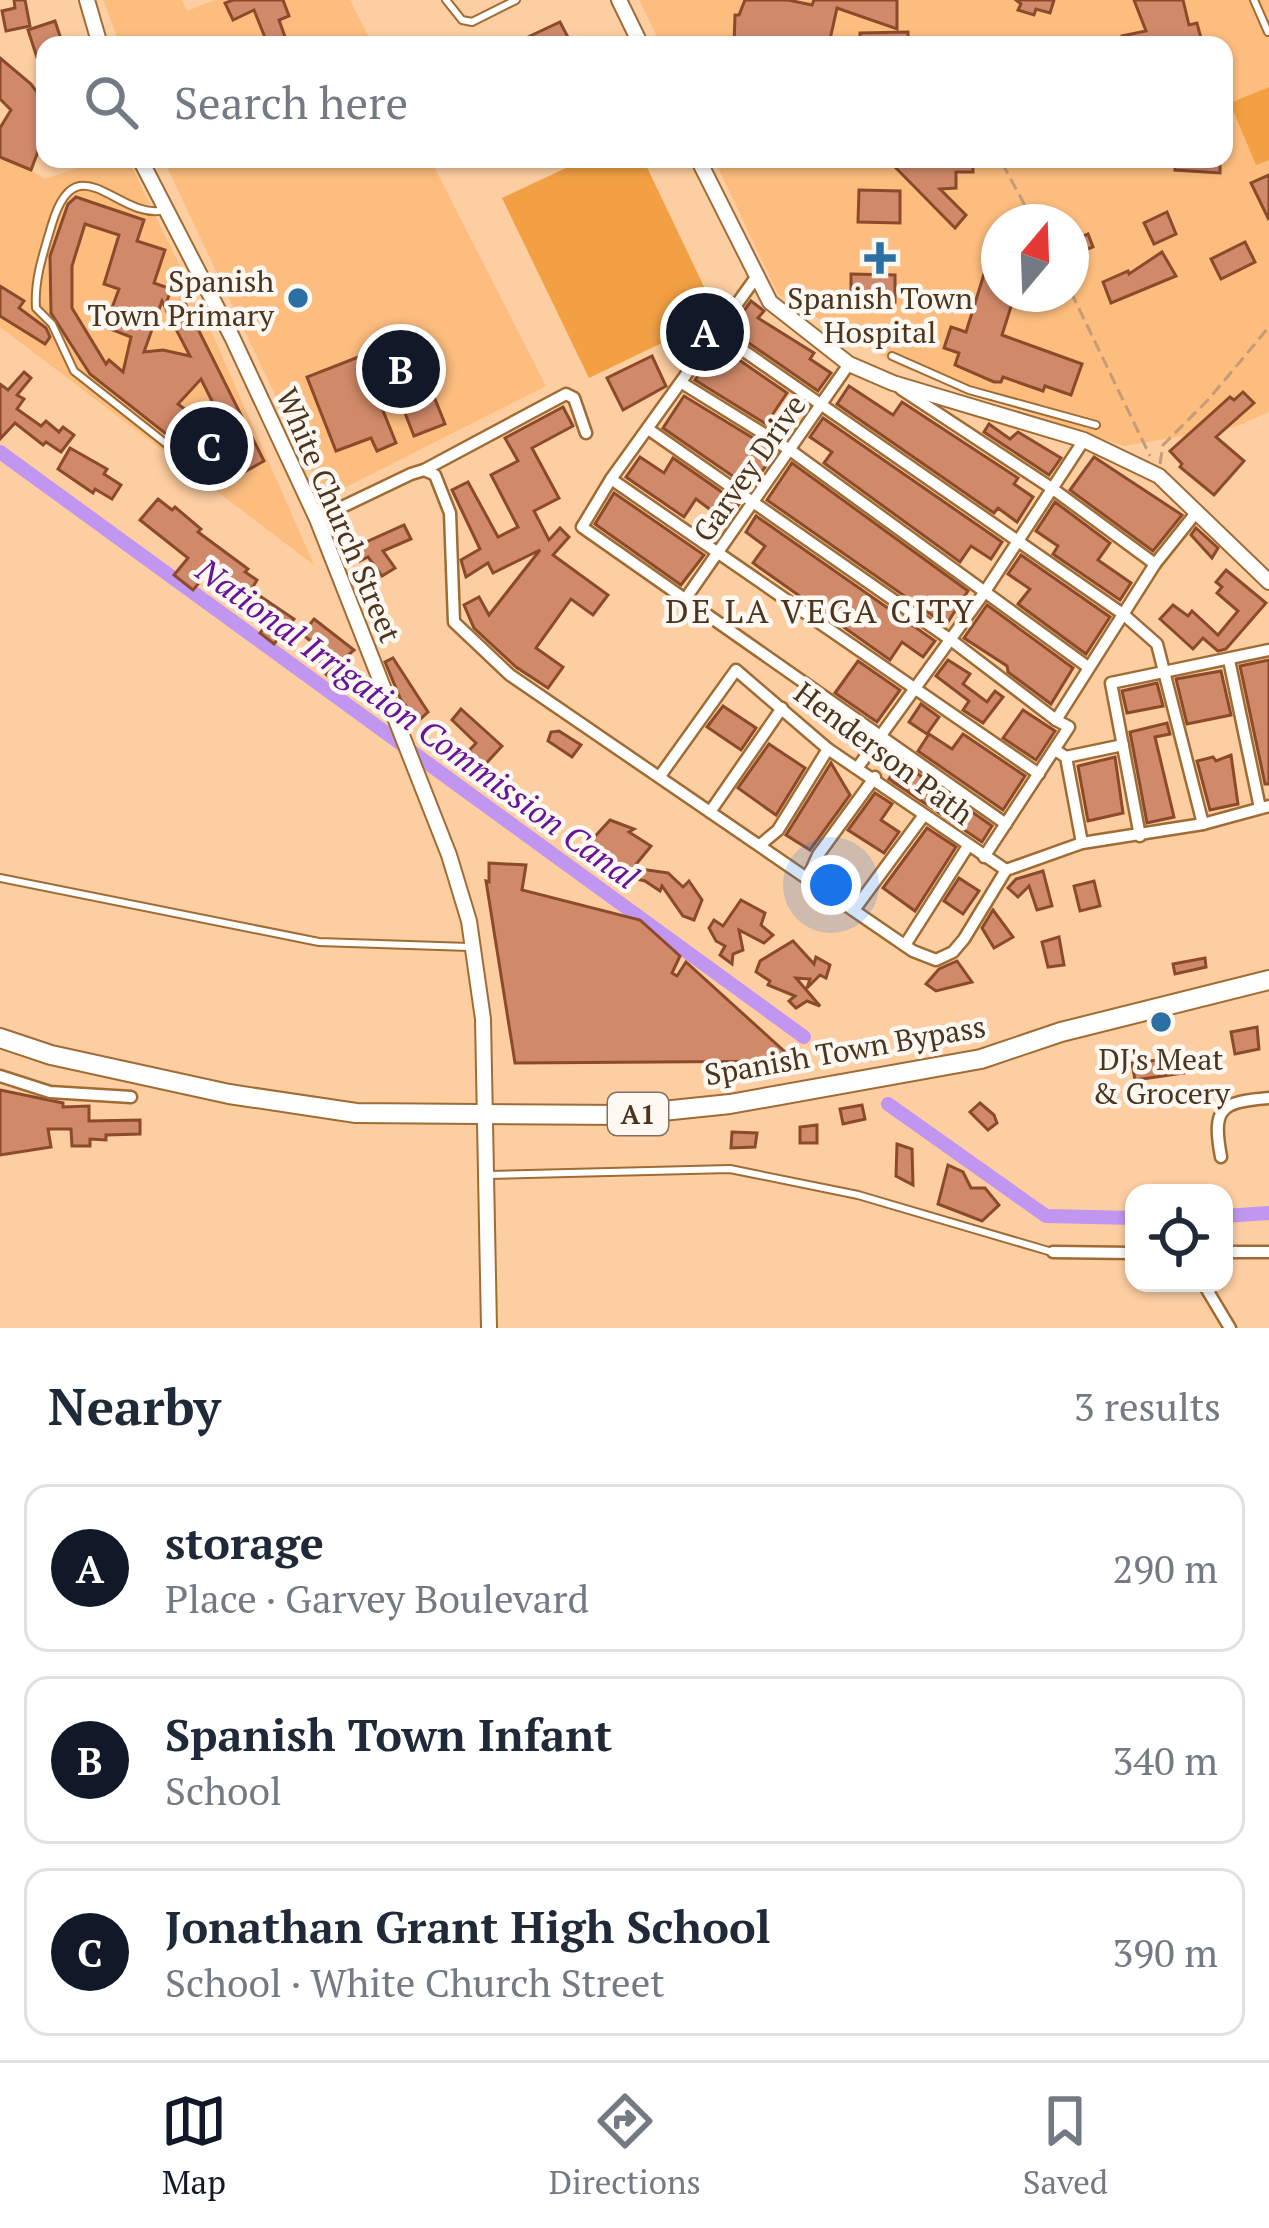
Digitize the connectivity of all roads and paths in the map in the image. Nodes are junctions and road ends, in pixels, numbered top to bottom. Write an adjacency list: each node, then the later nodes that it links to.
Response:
1 (87, 0): 7 (street)
2 (446, 0): 3 (lane)
3 (516, 0)
4 (619, 0): 8 (street)
5 (1254, 0): 6 (lane)
6 (1268, 32)
7 (97, 36)
8 (637, 36)
9 (144, 168): 13 (street, White Church Street)
10 (703, 168): 14 (street)
11 (1005, 168): 12 (path)
12 (1024, 204)
13 (165, 210): 28 (lane); 35 (street, White Church Street)
14 (757, 276): 17 (street); 19 (street)
15 (1081, 312): 30 (path)
16 (1269, 327): 30 (path)
17 (718, 333): 20 (street); 22 (street)
18 (892, 356): 23 (lane)
19 (849, 364): 21 (street); 22 (street, Garvey Drive)
20 (682, 383): 24 (street); 27 (street)
21 (893, 383): 26 (street); 32 (street)
22 (823, 406): 27 (street, Garvey Drive); 36 (street)
23 (1096, 425)
24 (648, 429): 31 (street); 33 (street)
25 (586, 433): 29 (street)
26 (1084, 440): 30 (street); 32 (street)
27 (790, 451): 33 (street, Garvey Drive); 40 (street)
28 (183, 458)
29 (424, 470): 35 (street); 57 (street)
30 (1159, 476): 34 (street)
31 (611, 479): 37 (street); 41 (street)
32 (1053, 489): 36 (street); 38 (street)
33 (756, 503): 37 (street, Garvey Drive); 43 (street)
34 (1195, 514): 38 (street); 39 (street)
35 (317, 519): 74 (street, White Church Street)
36 (1017, 541): 40 (street); 42 (street)
37 (719, 553): 41 (street, Garvey Drive); 48 (street)
38 (1156, 564): 42 (street)
39 (1269, 581)
40 (984, 593): 43 (street); 46 (street)
41 (686, 598): 51 (street)
42 (1123, 614): 46 (street); 47 (street)
43 (951, 640): 48 (street); 50 (street)
44 (1269, 650): 45 (street)
45 (1228, 660): 47 (street); 59 (street)
46 (1088, 668): 50 (street)
47 (1164, 672): 52 (street); 63 (street)
48 (917, 688): 51 (street); 56 (street)
49 (782, 708): 53 (street, Henderson Path); 57 (street, Henderson Path); 60 (street)
50 (1056, 719): 54 (street)
51 (882, 735): 55 (street); 62 (street)
52 (1123, 745): 54 (street); 64 (street)
53 (828, 749): 55 (street, Henderson Path); 66 (street)
54 (1061, 754): 56 (street); 65 (street)
55 (858, 767): 58 (street, Henderson Path)
56 (1039, 775): 62 (street)
57 (660, 776): 60 (street)
58 (875, 777): 61 (street, Henderson Path); 71 (street)
59 (1264, 807): 63 (street)
60 (710, 812): 66 (street)
61 (924, 815): 67 (street, Henderson Path); 72 (street)
62 (1006, 824): 68 (street)
63 (1203, 824): 64 (street)
64 (1140, 836): 65 (street)
65 (1082, 843): 69 (street)
66 (760, 845): 71 (street)
67 (968, 847): 68 (street, Henderson Path); 73 (street)
68 (984, 857): 69 (street, Henderson Path)
69 (1006, 870): 73 (street)
70 (0, 878): 74 (lane)
71 (807, 879): 72 (street)
72 (854, 910): 73 (street)
73 (905, 945)
74 (472, 947): 80 (street, White Church Street)
75 (1269, 980): 80 (main road, Spanish Town Bypass / A1)
76 (0, 1038): 80 (main road, Spanish Town Bypass / A1)
77 (0, 1076): 78 (street)
78 (131, 1097)
79 (1269, 1098): 81 (street)
80 (484, 1116): 82 (street, White Church Street)
81 (1221, 1157)
82 (485, 1175): 83 (lane); 88 (street, White Church Street)
83 (1053, 1252): 86 (street)
84 (1233, 1252): 85 (street)
85 (1269, 1252)
86 (1125, 1253)
87 (1208, 1292): 89 (street)
88 (489, 1328)
89 (1230, 1328)

